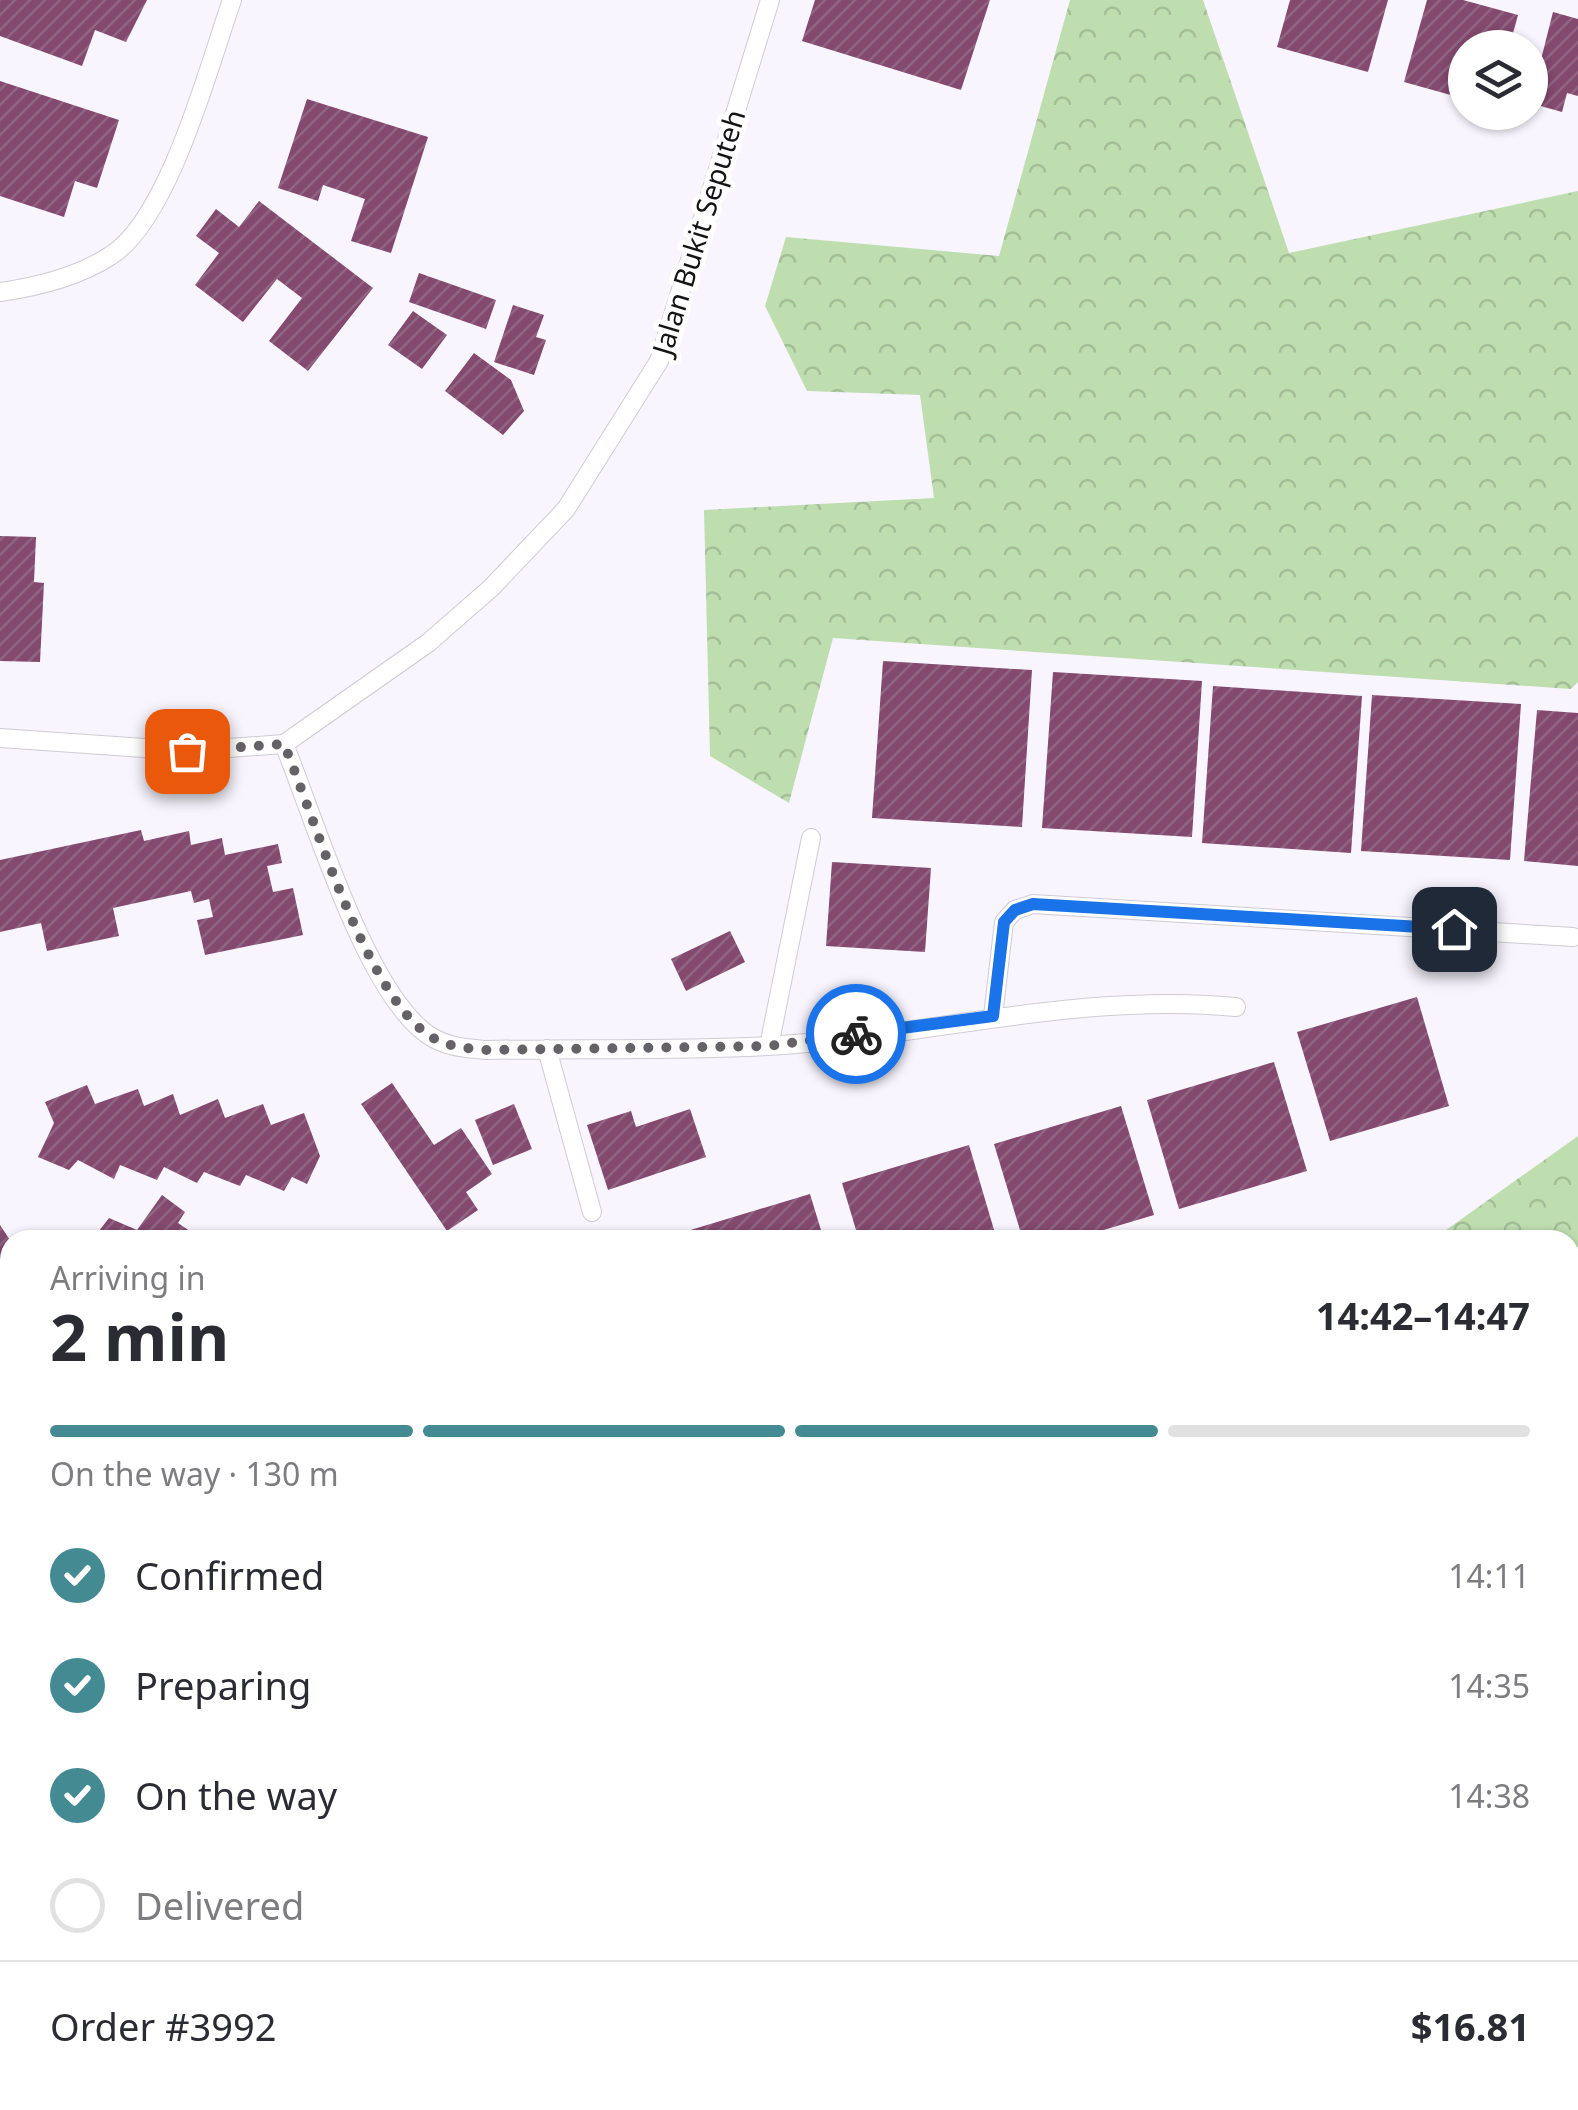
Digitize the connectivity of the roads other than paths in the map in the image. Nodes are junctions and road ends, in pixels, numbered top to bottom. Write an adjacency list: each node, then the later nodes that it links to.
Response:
1 (232, 0): 3 (lane)
2 (770, 0): 5 (lane, Jalan Bukit Seputeh)
3 (0, 292)
4 (0, 738): 5 (lane)
5 (284, 744): 11 (lane)
6 (811, 838): 10 (lane)
7 (1573, 936): 9 (lane)
8 (1236, 1008): 9 (lane)
9 (993, 1016): 10 (lane)
10 (769, 1046): 11 (lane)
11 (548, 1049): 12 (lane)
12 (592, 1212)

